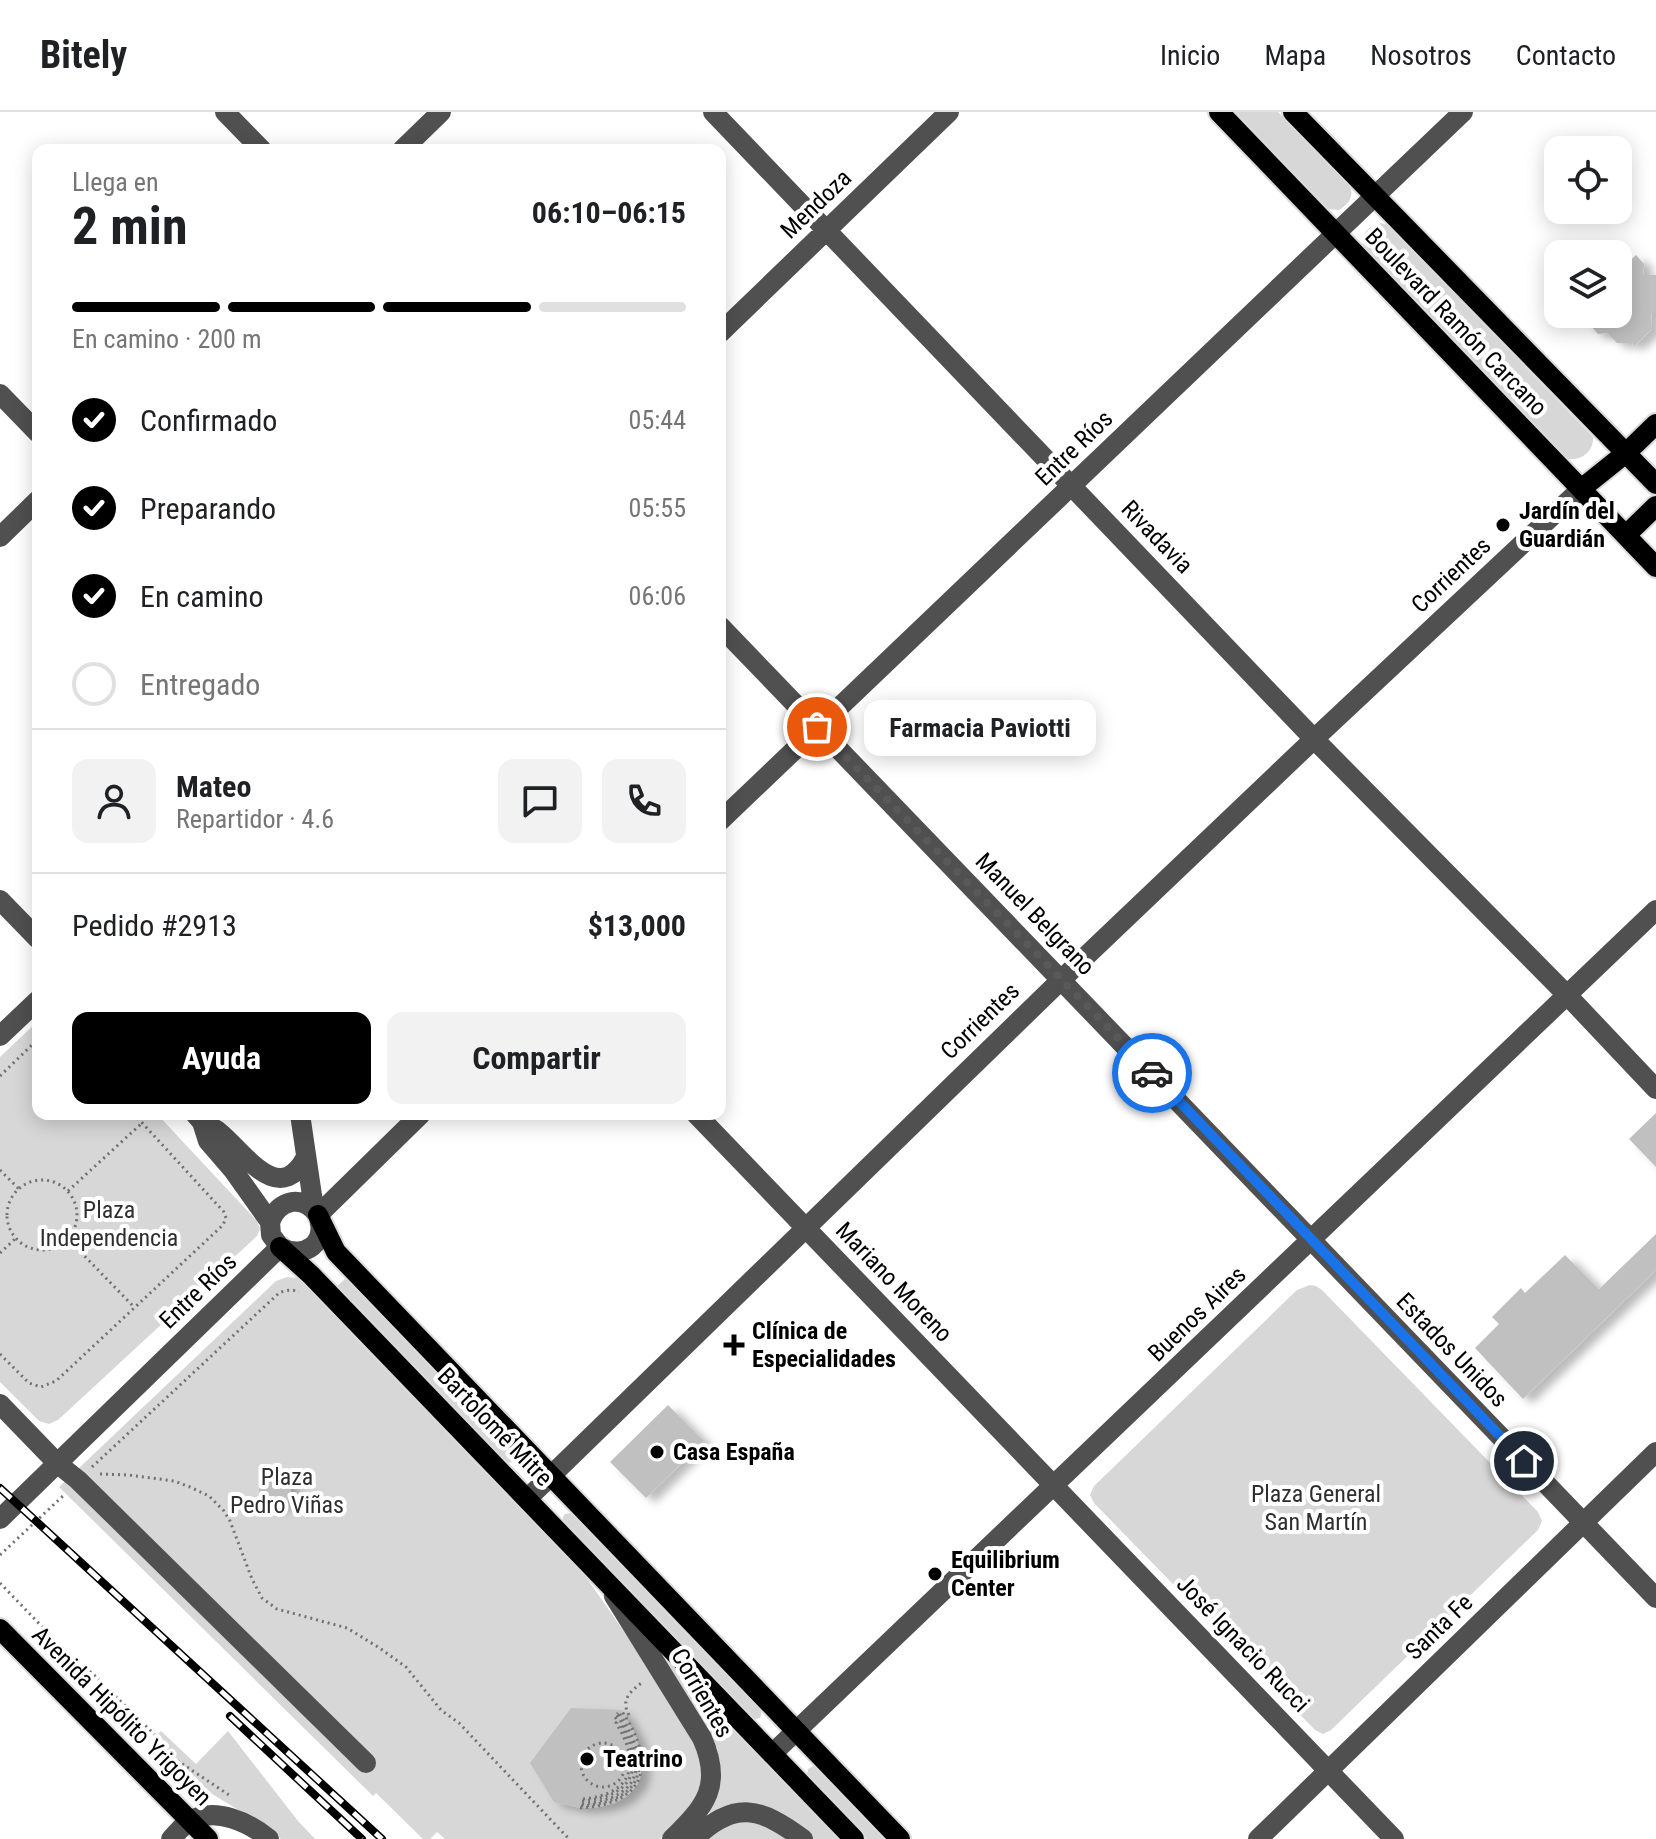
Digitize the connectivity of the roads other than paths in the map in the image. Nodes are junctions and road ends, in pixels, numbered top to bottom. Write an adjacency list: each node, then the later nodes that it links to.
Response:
1 (225, 112): 8 (street)
2 (441, 112): 9 (street)
3 (713, 112): 11 (street, Rivadavia)
4 (949, 112): 11 (street, Mendoza)
5 (1219, 112): 12 (main road, Boulevard Ramón Carcano)
6 (1293, 112): 10 (main road, Boulevard Ramón Carcano)
7 (1463, 112): 10 (street, Entre Ríos)
8 (256, 144)
9 (408, 144)
10 (1375, 197): 12 (street, Entre Ríos); 17 (main road, Boulevard Ramón Carcano)
11 (827, 229): 13 (street, Mendoza); 19 (street, Rivadavia)
12 (1336, 234): 19 (street, Entre Ríos); 20 (main road, Boulevard Ramón Carcano)
13 (726, 327)
14 (0, 394): 16 (street)
15 (1656, 424): 17 (main road)
16 (32, 427)
17 (1626, 453): 18 (main road, Boulevard Ramón Carcano); 20 (main road)
18 (1656, 484)
19 (1072, 486): 27 (street, Entre Ríos); 28 (street, Rivadavia)
20 (1581, 489): 23 (main road, Boulevard Ramón Carcano); 28 (street, Corrientes)
21 (32, 506): 24 (street)
22 (1656, 506): 23 (main road)
23 (1626, 535): 25 (main road, Boulevard Ramón Carcano)
24 (0, 537)
25 (1656, 567)
26 (726, 632): 27 (street, Manuel Belgrano)
27 (817, 727): 29 (street, Entre Ríos); 33 (street, Manuel Belgrano)
28 (1314, 739): 33 (street, Corrientes); 34 (street, Rivadavia)
29 (726, 815)
30 (0, 900): 32 (street)
31 (1656, 910): 34 (street, Buenos Aires)
32 (32, 933)
33 (1062, 979): 46 (street, Corrientes); 47 (street, Manuel Belgrano)
34 (1567, 995): 37 (street, Rivadavia); 47 (street, Buenos Aires)
35 (32, 1006): 36 (street)
36 (0, 1036)
37 (1656, 1089)
38 (200, 1120): 45 (street, Bartolomé Mitre)
39 (202, 1120): 43 (street, Bartolomé Mitre)
40 (301, 1120): 43 (street)
41 (415, 1120): 44 (street)
42 (702, 1120): 46 (street, Mariano Moreno)
43 (305, 1159): 44 (street)
44 (316, 1212): 45 (street); 48 (street); 52 (main road, Bartolomé Mitre)
45 (270, 1222): 48 (street, Bartolomé Mitre)
46 (805, 1227): 52 (street, Corrientes); 53 (street, Mariano Moreno)
47 (1311, 1241): 53 (street, Buenos Aires); 56 (street, Estados Unidos)
48 (280, 1247): 51 (street, Entre Ríos); 54 (main road, Bartolomé Mitre)
49 (0, 1404): 51 (street)
50 (1656, 1452): 56 (street, Santa Fe)
51 (58, 1464): 55 (street, Entre Ríos); 62 (street)
52 (550, 1476): 54 (street, Corrientes); 60 (main road, Bartolomé Mitre)
53 (1054, 1486): 60 (street, Buenos Aires); 63 (street, José Ignacio Rucci)
54 (528, 1498): 57 (main road, Bartolomé Mitre)
55 (0, 1519)
56 (1583, 1523): 58 (street, Estados Unidos); 63 (street, Santa Fe)
57 (599, 1573): 61 (main road, Bartolomé Mitre); 68 (street, Corrientes)
58 (1656, 1598)
59 (0, 1629): 64 (main road, Avenida Hipólito Yrigoyen)
60 (797, 1732): 61 (street, Buenos Aires); 72 (main road, Bartolomé Mitre)
61 (772, 1754): 71 (main road, Bartolomé Mitre)
62 (366, 1763)
63 (1329, 1771): 73 (street, Santa Fe); 74 (street, José Ignacio Rucci)
64 (190, 1821): 65 (street); 66 (main road, Avenida Hipólito Yrigoyen); 67 (street)
65 (171, 1839)
66 (208, 1839)
67 (269, 1839)
68 (672, 1839)
69 (694, 1839): 70 (street)
70 (803, 1839)
71 (854, 1839)
72 (900, 1839)
73 (1258, 1839)
74 (1394, 1839)

